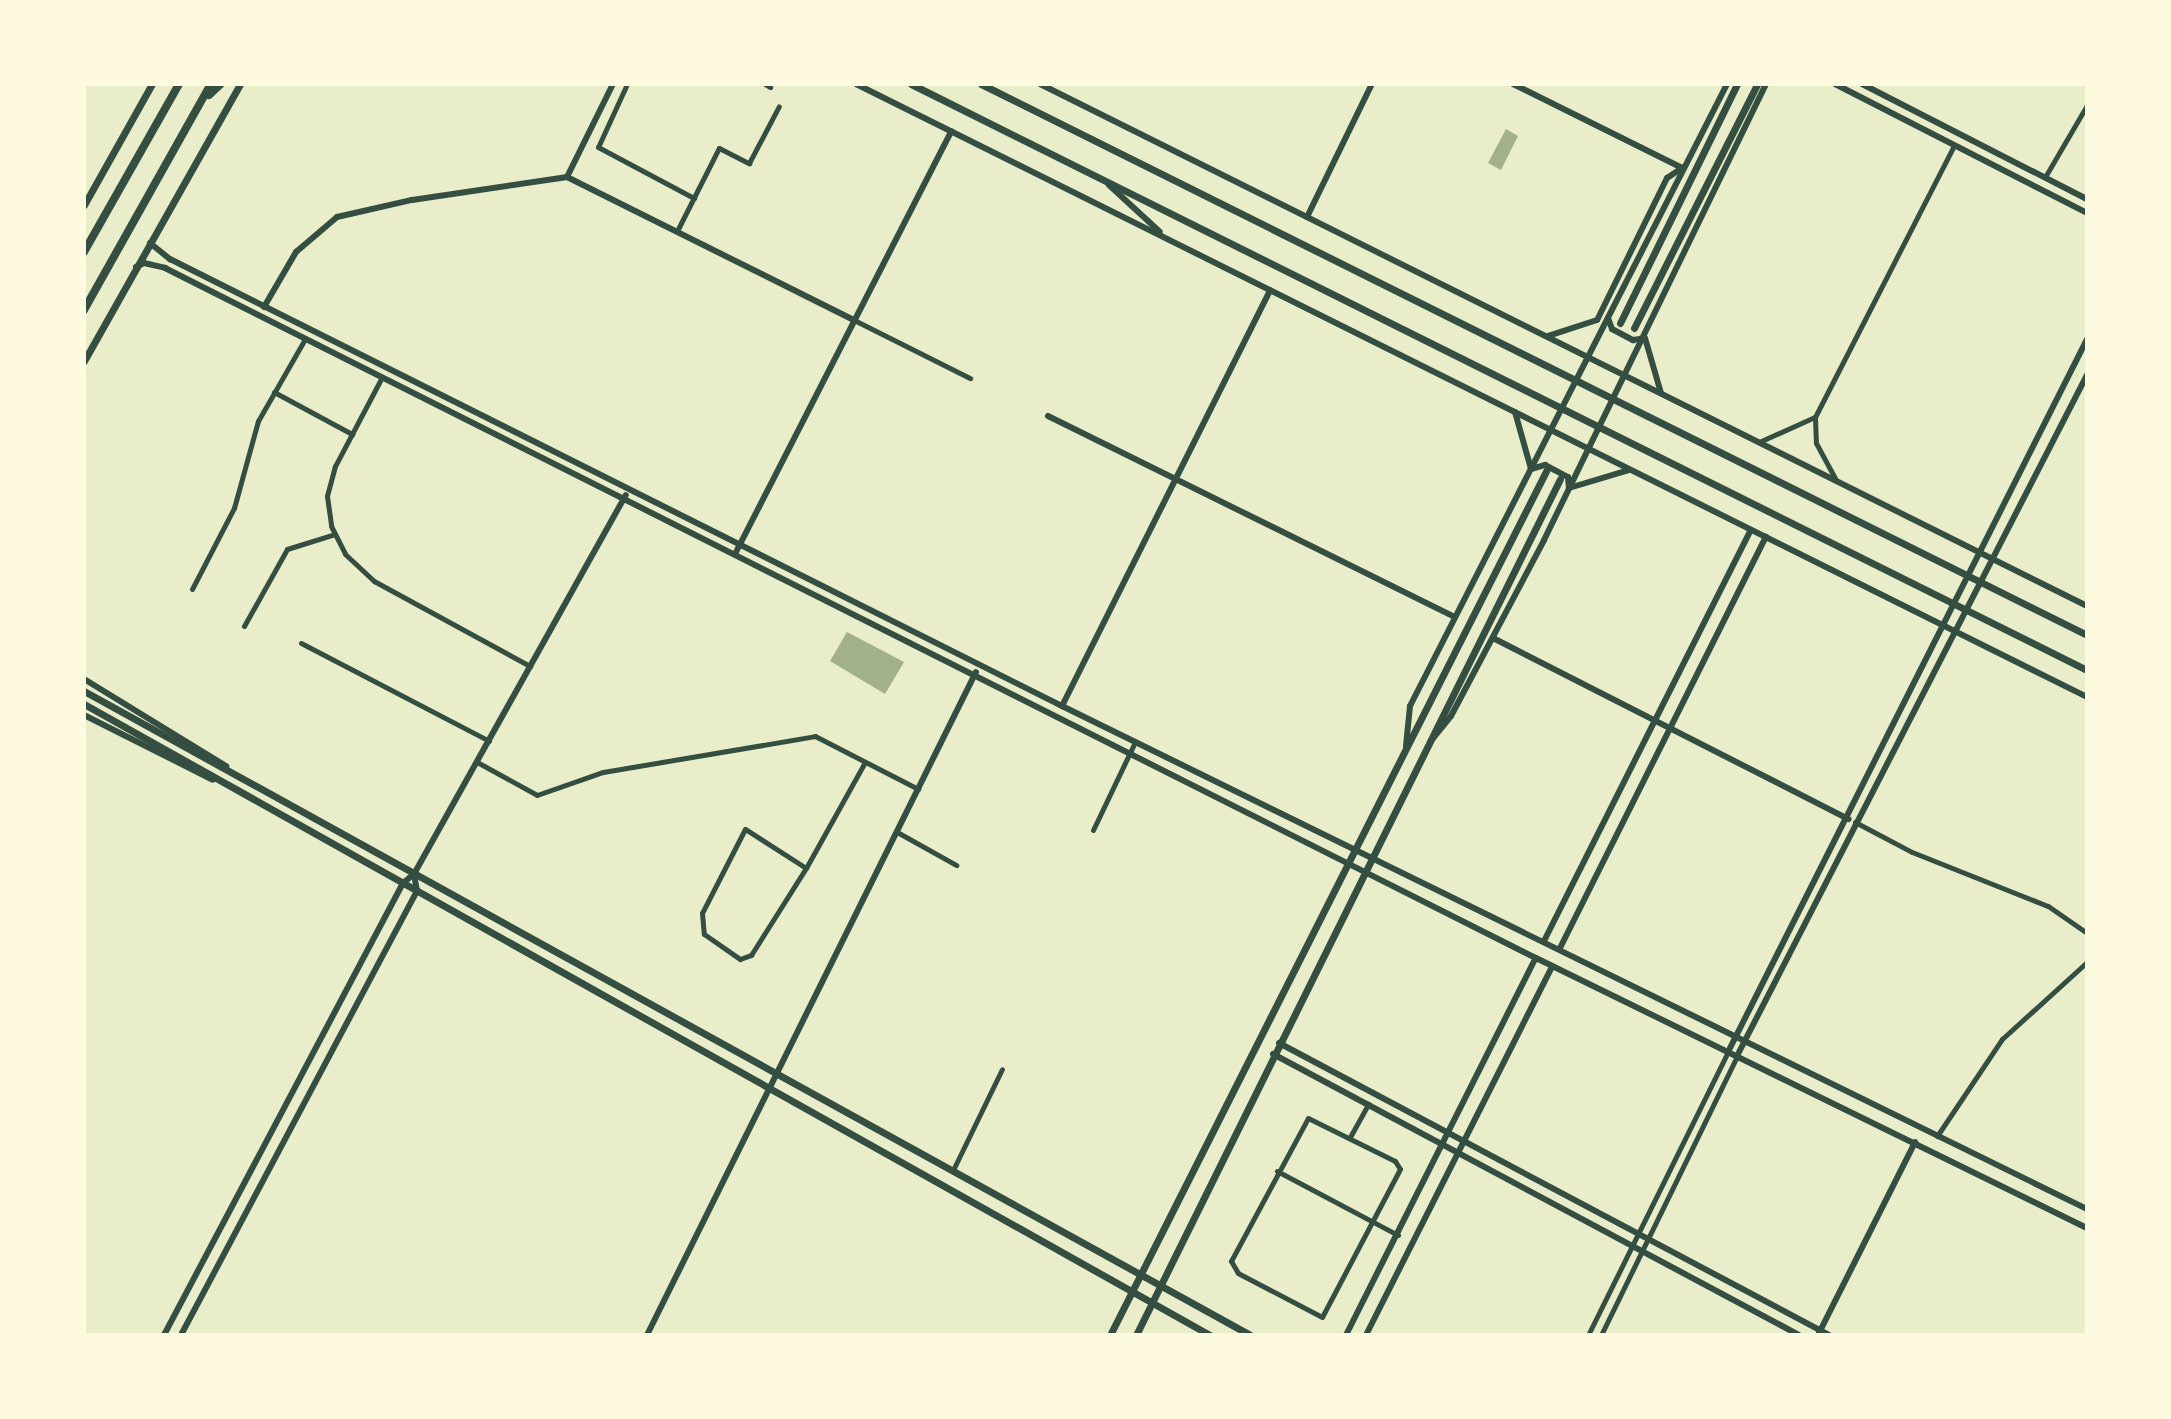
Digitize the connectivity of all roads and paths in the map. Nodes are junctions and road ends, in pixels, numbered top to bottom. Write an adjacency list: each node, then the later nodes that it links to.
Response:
1 (152, 84): 32 (main road)
2 (211, 84): 21 (highway)
3 (221, 84): 21 (highway)
4 (240, 84): 37 (main road)
5 (613, 84): 27 (street)
6 (627, 84): 30 (street)
7 (856, 84): 24 (street)
8 (911, 84): 29 (main road)
9 (981, 84): 58 (main road)
10 (1040, 84): 34 (street)
11 (1372, 84): 34 (street)
12 (1513, 84): 26 (street)
13 (1727, 84): 26 (street)
14 (1737, 84): 46 (main road)
15 (1757, 84): 47 (main road)
16 (1766, 84): 49 (street)
17 (1835, 84): 20 (street)
18 (1863, 84): 20 (street); 28 (street)
19 (177, 86): 38 (highway)
20 (1857, 95): 25 (street)
21 (202, 101): 42 (highway)
22 (2087, 105): 28 (street)
23 (779, 106): 30 (street)
24 (951, 131): 36 (street); 45 (street)
25 (1953, 147): 33 (street); 65 (street)
26 (1682, 168): 43 (street); 48 (street)
27 (567, 177): 35 (street); 41 (street)
28 (2045, 177): 31 (street)
29 (1104, 180): 36 (street); 62 (main road)
30 (694, 198): 35 (street)
31 (2087, 199)
32 (84, 205)
33 (2087, 213)
34 (1307, 217): 48 (street)
35 (677, 231): 45 (street)
36 (1167, 239): 40 (street)
37 (150, 243): 39 (main road); 41 (street)
38 (84, 252)
39 (136, 267): 44 (street); 53 (main road)
40 (1270, 290): 63 (street); 74 (street)
41 (265, 307): 44 (street); 77 (street)
42 (84, 310)
43 (1608, 315): 49 (street); 52 (street)
44 (260, 316): 50 (street)
45 (854, 320): 57 (street); 83 (street)
46 (1620, 323)
47 (1634, 328)
48 (1547, 337): 52 (street)
49 (1645, 338): 55 (street); 60 (street)
50 (305, 339): 56 (street); 59 (street)
51 (2087, 339): 84 (street)
52 (1588, 357): 55 (street); 58 (street)
53 (84, 361)
54 (2087, 375): 86 (street)
55 (1626, 376): 60 (street); 61 (street)
56 (382, 377): 68 (street); 79 (street)
57 (970, 378)
58 (1576, 381): 61 (main road); 62 (street)
59 (274, 392): 68 (street); 89 (street)
60 (1661, 394): 69 (street)
61 (1614, 399): 66 (street); 87 (main road)
62 (1562, 408): 66 (main road); 67 (street)
63 (1515, 412): 67 (street); 71 (street)
64 (1048, 416): 74 (street)
65 (1815, 417): 69 (street); 76 (street)
66 (1600, 427): 70 (street); 90 (main road)
67 (1551, 430): 70 (street); 71 (street)
68 (352, 434): 81 (street)
69 (1759, 442): 76 (street)
70 (1589, 449): 72 (street); 78 (street)
71 (1531, 469): 78 (street); 93 (street)
72 (1630, 470): 78 (street); 80 (street)
73 (1546, 471): 114 (main road)
74 (1175, 478): 93 (street); 108 (street)
75 (1560, 479): 115 (main road)
76 (1837, 481): 84 (street)
77 (630, 488): 79 (street); 83 (street)
78 (1569, 488): 98 (street)
79 (624, 498): 85 (street); 101 (street)
80 (1751, 530): 82 (street); 110 (street)
81 (335, 534): 95 (street); 101 (street)
82 (1766, 537): 94 (street); 111 (street)
83 (740, 544): 85 (street); 100 (street)
84 (1980, 552): 86 (street); 87 (street)
85 (735, 554): 103 (street)
86 (1993, 559): 88 (street); 91 (street)
87 (1968, 576): 88 (main road); 90 (street)
88 (1982, 583): 92 (street); 97 (main road)
89 (192, 589)
90 (1953, 603): 92 (main road); 94 (street)
91 (2087, 606)
92 (1968, 610): 96 (street); 102 (main road)
93 (1455, 617): 114 (street)
94 (1943, 625): 96 (street); 122 (street)
95 (244, 626)
96 (1952, 630): 106 (street); 123 (street)
97 (2087, 635)
98 (1493, 638): 110 (street); 115 (street)
99 (301, 643): 112 (street)
100 (979, 665): 103 (street); 108 (street)
101 (530, 666): 112 (street)
102 (2087, 670)
103 (974, 674): 116 (street); 121 (street)
104 (84, 679): 119 (street)
105 (84, 691): 119 (main road)
106 (2087, 697)
107 (84, 704): 120 (main road)
108 (1062, 706): 113 (street)
109 (84, 715): 120 (street)
110 (1653, 720): 111 (street); 136 (street)
111 (1670, 729): 122 (street); 137 (street)
112 (489, 741): 117 (street)
113 (1135, 742): 116 (street); 126 (street)
114 (1406, 746): 126 (main road)
115 (1424, 747): 127 (main road)
116 (1130, 751): 124 (street); 128 (street)
117 (477, 762): 118 (street); 132 (street)
118 (865, 762): 121 (street); 130 (street)
119 (241, 779): 132 (main road)
120 (235, 788): 133 (main road)
121 (918, 789): 125 (street)
122 (1847, 818): 123 (street); 141 (street)
123 (1855, 822): 135 (street); 142 (street)
124 (1093, 830)
125 (897, 832): 129 (street); 148 (street)
126 (1354, 848): 127 (street); 128 (main road)
127 (1370, 856): 131 (main road); 136 (street)
128 (1346, 862): 131 (street); 168 (main road)
129 (956, 865)
130 (806, 868): 130 (street)
131 (1363, 870): 138 (street); 143 (main road)
132 (414, 874): 133 (street); 134 (street); 148 (main road)
133 (403, 883): 134 (main road); 173 (street)
134 (417, 891): 149 (main road); 174 (street)
135 (2087, 933)
136 (1544, 941): 137 (street)
137 (1560, 948): 141 (street)
138 (1536, 958): 140 (street); 151 (street)
139 (2087, 962): 152 (street)
140 (1552, 966): 144 (street); 154 (street)
141 (1737, 1034): 142 (street); 144 (street)
142 (1747, 1038): 146 (street); 152 (street)
143 (1279, 1043): 145 (main road); 151 (street)
144 (1728, 1052): 146 (street); 163 (street)
145 (1273, 1054): 150 (street); 169 (main road)
146 (1737, 1056): 155 (street); 165 (street)
147 (1002, 1069): 158 (street)
148 (778, 1074): 149 (street); 158 (main road)
149 (771, 1089): 170 (main road); 175 (street)
150 (1368, 1104): 153 (street); 156 (street)
151 (1449, 1133): 154 (street); 156 (street)
152 (1937, 1136): 160 (street)
153 (1350, 1137): 159 (street); 161 (street)
154 (1465, 1141): 157 (street); 163 (street)
155 (1915, 1142): 162 (street); 172 (street)
156 (1443, 1144): 157 (street); 164 (street)
157 (1459, 1153): 166 (street); 181 (street)
158 (953, 1170): 168 (main road)
159 (1277, 1171): 161 (street); 161 (street)
160 (2087, 1209)
161 (1373, 1222): 164 (street)
162 (2087, 1228)
163 (1638, 1233): 165 (street); 166 (street)
164 (1398, 1235): 180 (street)
165 (1649, 1239): 167 (street); 172 (street)
166 (1632, 1245): 167 (street); 182 (street)
167 (1643, 1251): 183 (street); 184 (street)
168 (1140, 1274): 169 (main road); 170 (main road)
169 (1160, 1284): 171 (main road); 179 (main road)
170 (1131, 1292): 171 (main road); 176 (main road)
171 (1151, 1303): 177 (main road); 178 (main road)
172 (1819, 1333): 185 (street)
173 (164, 1335)
174 (181, 1335)
175 (647, 1335)
176 (1110, 1335)
177 (1136, 1335)
178 (1210, 1335)
179 (1250, 1335)
180 (1346, 1335)
181 (1366, 1335)
182 (1588, 1335)
183 (1601, 1335)
184 (1799, 1335)
185 (1829, 1335)

